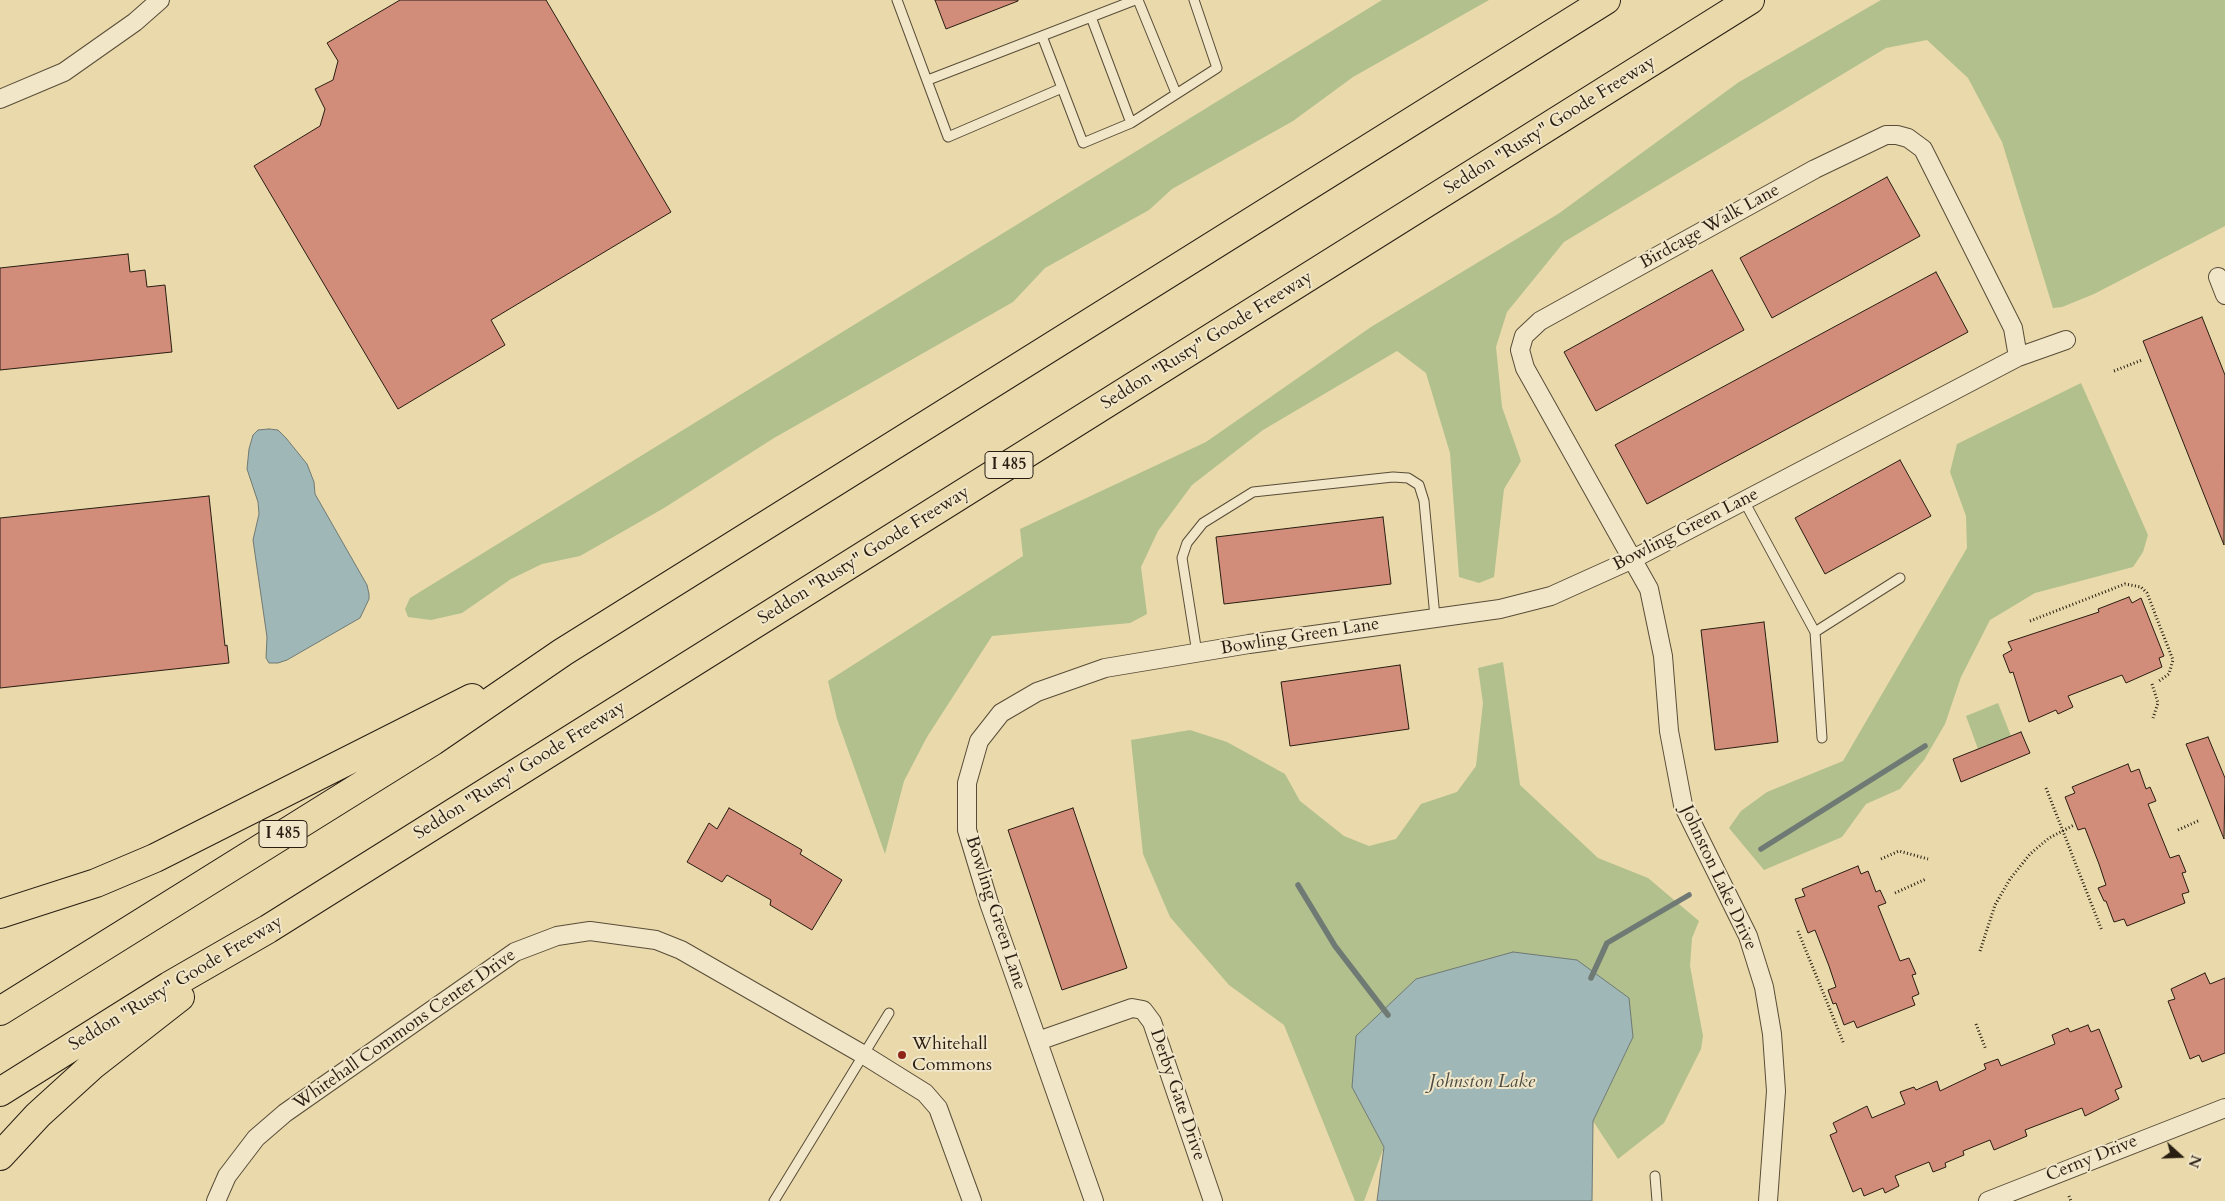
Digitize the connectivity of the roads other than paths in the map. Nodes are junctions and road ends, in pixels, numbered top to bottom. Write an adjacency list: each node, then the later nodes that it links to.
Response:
1 (160, 0): 12 (street)
2 (897, 0): 9 (lane)
3 (1137, 0): 7 (lane); 11 (lane)
4 (1194, 0): 11 (lane)
5 (1606, 0): 23 (highway, I 485)
6 (1750, 0): 27 (highway, Seddon "Rusty" Goode Freeway / I 485)
7 (1092, 17): 8 (lane); 13 (lane)
8 (1042, 36): 9 (lane); 10 (lane)
9 (928, 80): 10 (lane)
10 (1062, 88): 13 (lane)
11 (1176, 93): 13 (lane)
12 (0, 99)
13 (1131, 123)
14 (2218, 277): 15 (street)
15 (2225, 295)
16 (2066, 340): 17 (street, Bowling Green Lane)
17 (2018, 357): 18 (street, Bowling Green Lane); 19 (street, Birdcage Walk Lane)
18 (1744, 501): 19 (street, Bowling Green Lane); 22 (lane)
19 (1633, 559): 21 (street, Bowling Green Lane); 42 (street, Johnston Lake Drive)
20 (1900, 578): 22 (lane)
21 (1435, 617): 24 (street, Bowling Green Lane); 24 (lane)
22 (1814, 632): 25 (lane)
23 (563, 652): 26 (highway); 28 (highway, I 485)
24 (1197, 653): 30 (street, Bowling Green Lane)
25 (1822, 738)
26 (0, 914)
27 (268, 929): 32 (highway, Seddon "Rusty" Goode Freeway / I 485); 34 (highway)
28 (0, 1011)
29 (889, 1013): 31 (lane)
30 (1038, 1041): 39 (street, Bowling Green Lane); 40 (street, Derby Gate Drive)
31 (864, 1055): 36 (street, Whitehall Commons Center Drive); 37 (lane); 38 (street, Whitehall Commons Center Drive)
32 (0, 1092)
33 (2225, 1108): 43 (street, Cerny Drive)
34 (0, 1156)
35 (1655, 1176): 41 (lane)
36 (216, 1201)
37 (774, 1201)
38 (972, 1201)
39 (1094, 1201)
40 (1213, 1201)
41 (1657, 1201)
42 (1768, 1201)
43 (1988, 1201)

